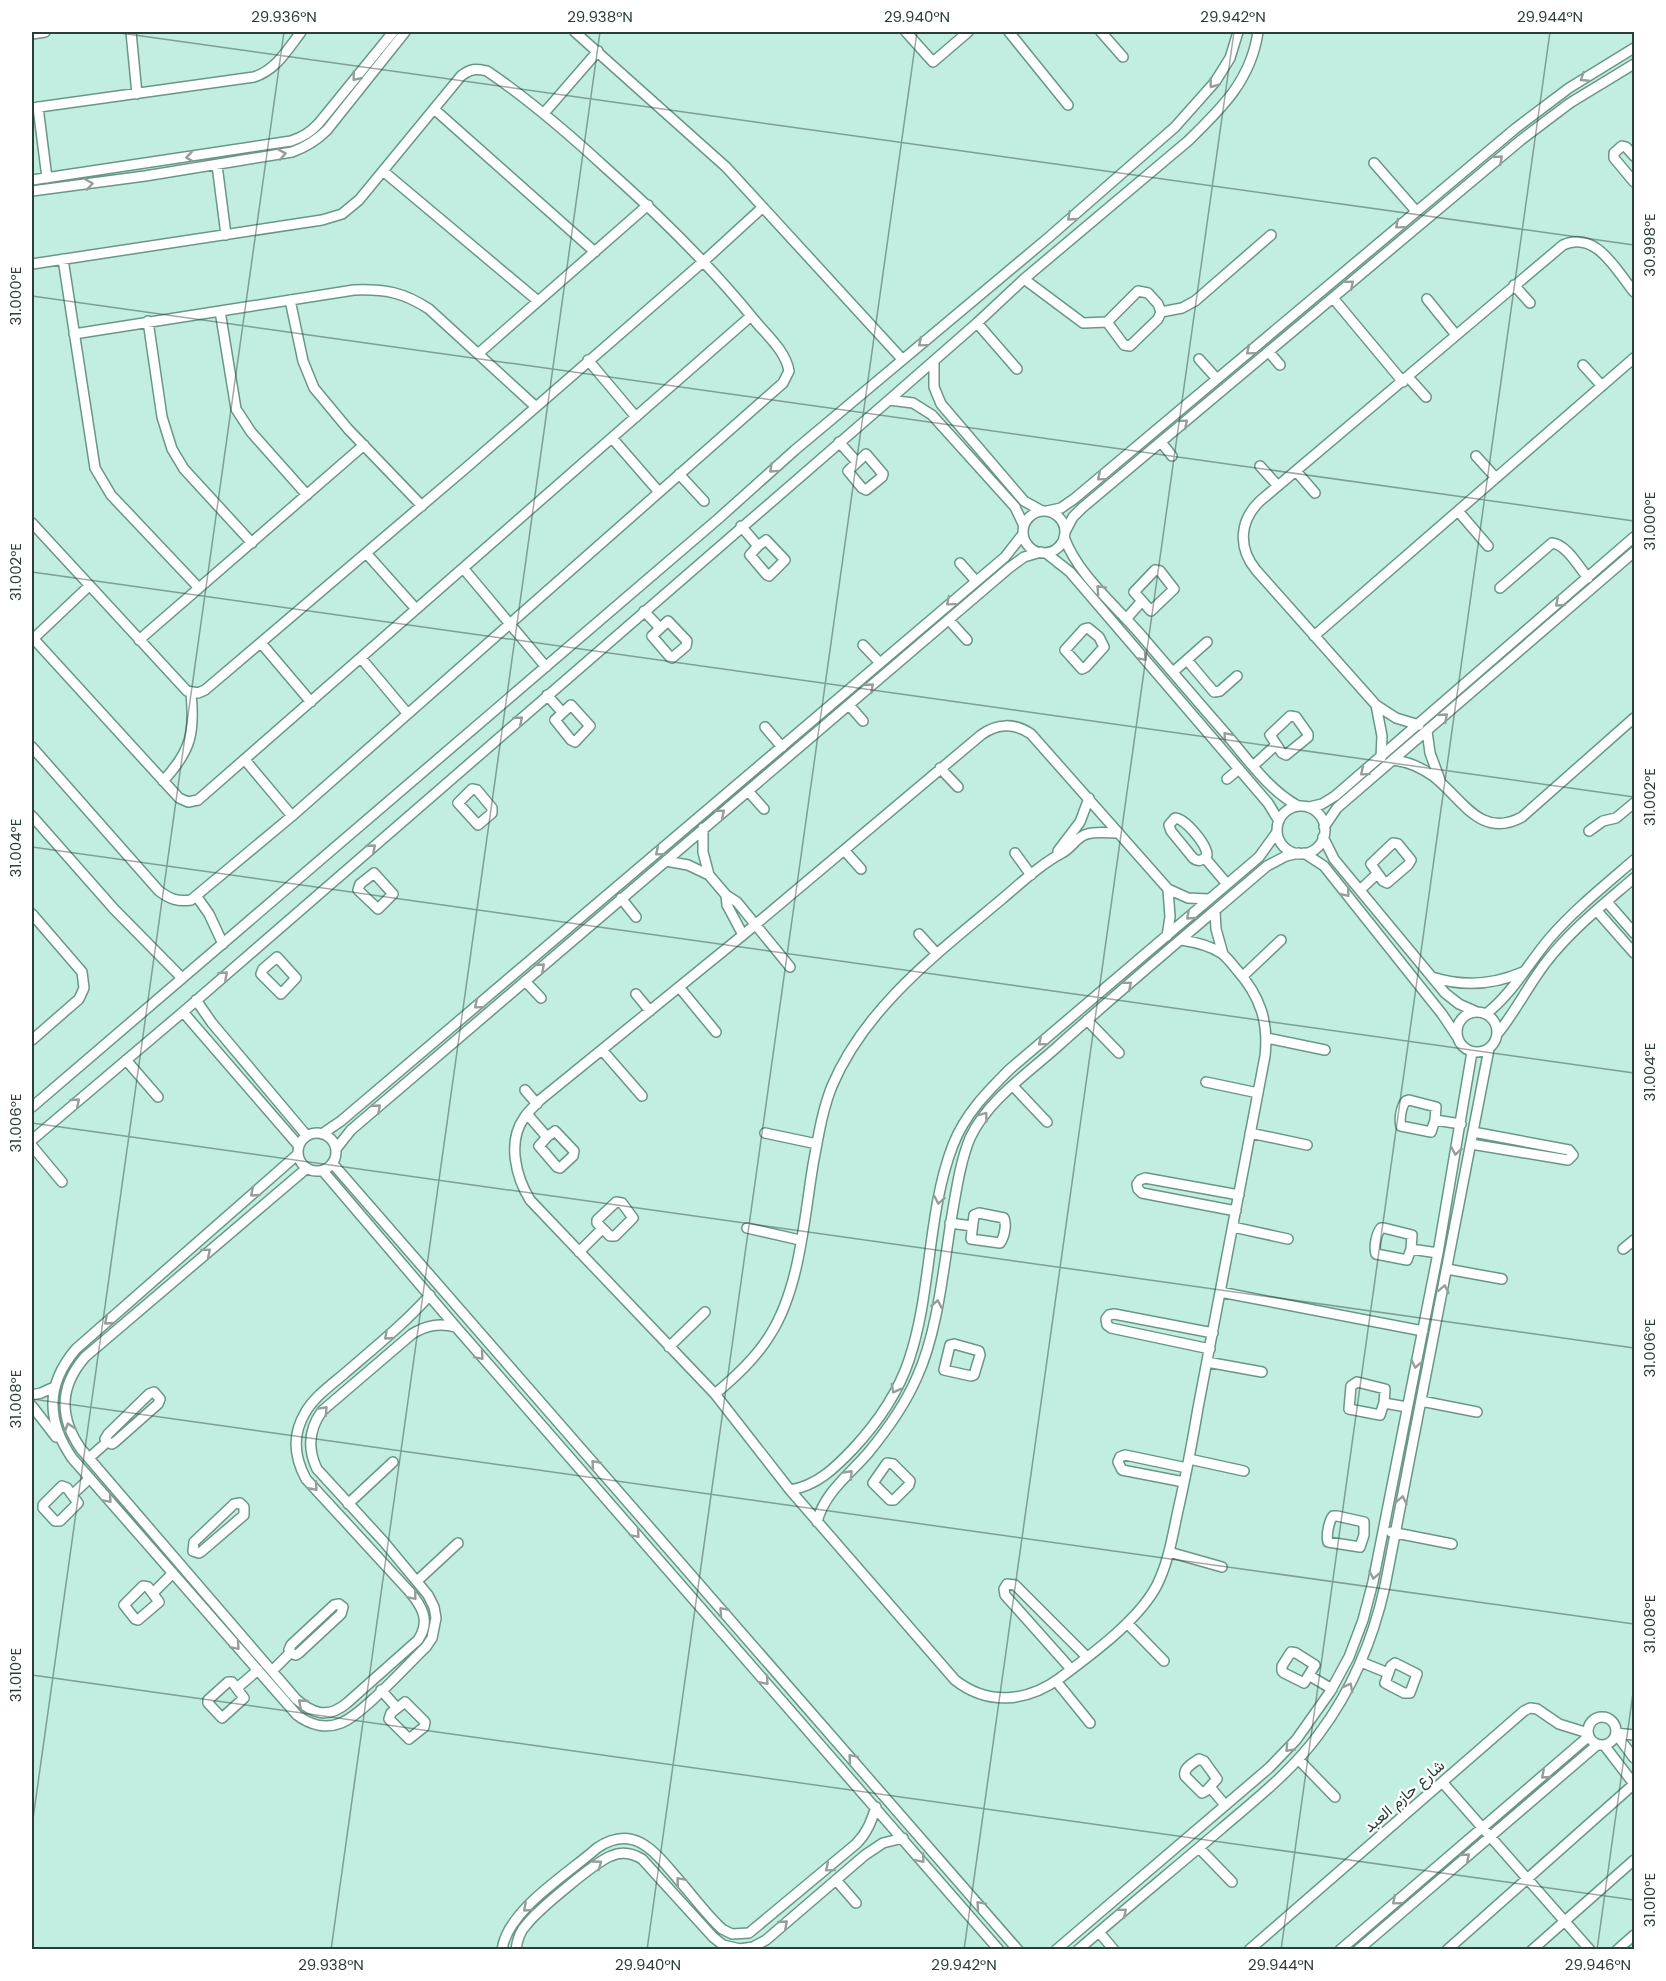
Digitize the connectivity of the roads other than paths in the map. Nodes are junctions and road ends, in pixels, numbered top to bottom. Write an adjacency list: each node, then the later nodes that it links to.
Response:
1 (45, 32): 13 (street)
2 (131, 32): 18 (street)
3 (301, 32): 18 (street)
4 (393, 32): 25 (street, one-way to 25)
5 (405, 32): 26 (street, one-way to 5)
6 (575, 32): 15 (street)
7 (906, 32): 8 (street)
8 (968, 32)
9 (1009, 32): 19 (street)
10 (1101, 32): 16 (street)
11 (1238, 32): 63 (street, one-way to 63)
12 (1258, 32): 44 (street)
13 (32, 34)
14 (1635, 48): 33 (street, one-way to 33)
15 (598, 51): 22 (street); 36 (street)
16 (1123, 57)
17 (1635, 64): 34 (street, one-way to 17)
18 (137, 94): 20 (street)
19 (1068, 105)
20 (35, 108): 29 (street)
21 (434, 109): 22 (street); 27 (street); 40 (street)
22 (545, 112): 35 (street)
23 (1635, 156): 31 (street)
24 (1374, 163): 37 (street)
25 (142, 164): 28 (street); 29 (street)
26 (217, 165): 28 (street); 38 (street)
27 (383, 171): 38 (street); 50 (street)
28 (145, 176): 32 (street, one-way to 28)
29 (47, 178): 30 (street)
30 (32, 180)
31 (1635, 182)
32 (32, 191)
33 (1439, 192): 34 (street); 37 (street)
34 (1448, 203): 47 (street, one-way to 34)
35 (648, 206): 40 (street); 42 (street)
36 (762, 207): 42 (street); 63 (street)
37 (1416, 211): 70 (street, one-way to 70)
38 (226, 235): 41 (street)
39 (1271, 235): 53 (street)
40 (595, 252): 50 (street)
41 (63, 260): 43 (street); 58 (street)
42 (704, 261): 54 (street); 65 (street)
43 (32, 264)
44 (1024, 279): 56 (street); 57 (street)
45 (1514, 285): 46 (street); 51 (street); 59 (street)
46 (1635, 292)
47 (1334, 298): 60 (street); 71 (street)
48 (1427, 299): 59 (street)
49 (290, 300): 52 (street); 61 (street); 80 (street)
50 (538, 301): 61 (street)
51 (1530, 303)
52 (220, 311): 55 (street); 91 (street)
53 (1161, 312): 56 (street); 56 (street)
54 (751, 316): 76 (street); 86 (street)
55 (148, 321): 58 (street); 101 (street)
56 (1107, 322)
57 (977, 323): 66 (street); 69 (street)
58 (74, 334): 114 (street)
59 (1456, 335): 71 (street)
60 (1269, 352): 67 (street); 79 (street, one-way to 60)
61 (479, 353): 75 (street)
62 (1635, 358): 72 (street)
63 (902, 359): 135 (street, one-way to 135)
64 (1199, 359): 70 (street)
65 (588, 360): 75 (street); 76 (street)
66 (934, 361): 74 (street); 94 (street)
67 (1280, 365)
68 (1583, 365): 72 (street)
69 (1017, 369)
70 (1217, 379): 94 (street, one-way to 94)
71 (1406, 379): 73 (street); 85 (street)
72 (1602, 387): 87 (street)
73 (1426, 397)
74 (889, 400): 78 (street); 98 (street)
75 (535, 406): 93 (street)
76 (636, 417): 77 (street)
77 (612, 438): 89 (street); 110 (street)
78 (839, 442): 83 (street); 97 (street)
79 (1161, 442): 81 (street); 99 (street)
80 (364, 445): 91 (street); 93 (street)
81 (1172, 456)
82 (1476, 456): 87 (street)
83 (856, 461)
84 (1260, 466): 88 (street)
85 (1296, 471): 88 (street); 90 (street)
86 (679, 474): 89 (street); 92 (street)
87 (1496, 478): 95 (street)
88 (1278, 486): 124 (street)
89 (659, 492): 121 (street)
90 (1316, 493)
91 (307, 495): 101 (street)
92 (704, 501)
93 (422, 506): 106 (street)
94 (1045, 511): 98 (street); 99 (street)
95 (1458, 511): 103 (street); 124 (street)
96 (32, 523): 113 (street)
97 (741, 526): 102 (street); 118 (street)
98 (1024, 530): 105 (street); 107 (street)
99 (1064, 535): 105 (street); 119 (street, one-way to 99)
100 (1635, 537): 111 (street)
101 (252, 543): 114 (street)
102 (758, 546)
103 (1488, 546)
104 (1635, 552): 151 (street, one-way to 104)
105 (1044, 553): 109 (street); 122 (street)
106 (366, 554): 117 (street); 130 (street)
107 (1005, 557): 109 (street); 112 (street)
108 (960, 563): 112 (street)
109 (1012, 565): 120 (street)
110 (463, 568): 117 (street); 121 (street)
111 (1588, 578): 115 (street); 148 (street, one-way to 148)
112 (975, 581): 134 (street, one-way to 134)
113 (88, 586): 126 (street); 127 (street)
114 (199, 588): 127 (street)
115 (1500, 588)
116 (1142, 602): 116 (street); 119 (street)
117 (416, 609): 132 (street)
118 (644, 611): 123 (street); 139 (street)
119 (1127, 618): 136 (street)
120 (949, 620): 128 (street); 141 (street, one-way to 120)
121 (509, 623): 135 (street); 144 (street)
122 (1114, 624): 125 (street); 160 (street, one-way to 160)
123 (659, 627)
124 (1314, 636): 142 (street)
125 (1099, 637): 125 (street)
126 (32, 638): 163 (street)
127 (139, 640): 138 (street)
128 (966, 640)
129 (1207, 642): 133 (street)
130 (261, 643): 138 (street); 140 (street)
131 (864, 645): 134 (street)
132 (361, 658): 140 (street); 144 (street)
133 (1187, 660): 136 (street); 137 (street)
134 (880, 663): 146 (street)
135 (546, 667): 221 (street)
136 (1173, 672): 158 (street, one-way to 136)
137 (1237, 676)
138 (191, 693): 163 (street)
139 (547, 695): 143 (street); 161 (street, one-way to 139)
140 (311, 702): 156 (street)
141 (849, 705): 147 (street); 150 (street)
142 (1376, 705): 148 (street); 155 (street)
143 (562, 712)
144 (407, 713): 175 (street)
145 (1635, 718): 164 (street)
146 (812, 721): 150 (street); 154 (street)
147 (863, 721)
148 (1419, 725): 155 (street)
149 (765, 728): 154 (street)
150 (820, 730): 166 (street)
151 (1427, 731): 157 (street); 164 (street)
152 (1276, 745): 152 (street); 158 (street)
153 (32, 747): 205 (street)
154 (782, 747): 218 (street, one-way to 218)
155 (1381, 758): 167 (street, one-way to 167)
156 (244, 760): 163 (street); 175 (street)
157 (1394, 760): 164 (street); 170 (street)
158 (1253, 766): 172 (street)
159 (940, 768): 165 (street); 169 (street); 183 (street)
160 (1239, 769): 162 (street); 176 (street)
161 (451, 779): 168 (street); 191 (street, one-way to 161)
162 (1227, 779)
163 (163, 781)
164 (1441, 782)
165 (958, 787)
166 (748, 790): 173 (street); 178 (street, one-way to 166)
167 (1338, 794): 170 (street); 172 (street)
168 (465, 795)
169 (1089, 798): 181 (street); 186 (street)
170 (1345, 802): 177 (street)
171 (1634, 805): 179 (street)
172 (1304, 807): 176 (street); 177 (street)
173 (764, 809)
174 (32, 816): 232 (street)
175 (292, 816): 205 (street)
176 (1279, 820): 180 (street)
177 (1324, 827): 182 (street)
178 (703, 828): 190 (street); 195 (street)
179 (1589, 831)
180 (1277, 832): 185 (street); 187 (street)
181 (1119, 833): 186 (street); 201 (street)
182 (1323, 837): 185 (street); 202 (street)
183 (844, 850): 193 (street); 213 (street)
184 (1015, 853): 196 (street)
185 (1302, 853): 192 (street); 247 (street, one-way to 247)
186 (1058, 854): 196 (street)
187 (1259, 857): 192 (street); 200 (street)
188 (1205, 858): 188 (street); 200 (street)
189 (1635, 860): 199 (street)
190 (666, 861): 195 (street); 206 (street)
191 (352, 865): 198 (street); 222 (street)
192 (1267, 866): 209 (street)
193 (861, 868)
194 (1377, 874): 194 (street); 202 (street)
195 (709, 875): 204 (street)
196 (1030, 875): 225 (street)
197 (1635, 878): 203 (street)
198 (365, 879)
199 (1608, 883): 203 (street); 229 (street)
200 (1227, 884): 207 (street)
201 (1168, 889): 207 (street); 217 (street)
202 (1360, 890): 231 (street)
203 (1617, 893): 208 (street)
204 (726, 895): 213 (street); 216 (street)
205 (197, 897): 221 (street)
206 (621, 898): 212 (street); 223 (street)
207 (1209, 899): 217 (street, one-way to 217)
208 (1607, 902): 210 (street); 214 (street)
209 (1215, 911): 219 (street); 226 (street)
210 (1597, 911): 224 (street); 245 (street)
211 (32, 914): 248 (street)
212 (636, 917)
213 (755, 924): 216 (street); 228 (street)
214 (1635, 933)
215 (919, 934): 225 (street)
216 (743, 935): 234 (street)
217 (1167, 936): 302 (street, one-way to 302)
218 (555, 940): 223 (street); 270 (street, one-way to 270)
219 (1181, 940): 226 (street); 241 (street, one-way to 219)
220 (1281, 940): 230 (street)
221 (223, 944): 232 (street)
222 (253, 949): 227 (street); 237 (street, one-way to 222)
223 (562, 949): 233 (street, one-way to 223)
224 (1635, 953)
225 (937, 954): 274 (street)
226 (1223, 954): 230 (street)
227 (268, 964)
228 (790, 967)
229 (1523, 972): 231 (street); 240 (street)
230 (1243, 976): 246 (street)
231 (1430, 976): 240 (street)
232 (182, 978): 262 (street)
233 (525, 981): 236 (street); 279 (street, one-way to 233)
234 (679, 987): 238 (street); 244 (street)
235 (636, 994): 238 (street)
236 (541, 998)
237 (196, 1000): 239 (street); 242 (street)
238 (650, 1011): 250 (street)
239 (183, 1012): 243 (street); 254 (street)
240 (1482, 1013): 245 (street); 247 (street)
241 (1087, 1020): 253 (street); 256 (street)
242 (212, 1023): 243 (street); 271 (street)
243 (200, 1031): 280 (street)
244 (716, 1032)
245 (1498, 1033): 249 (street)
246 (1267, 1038): 251 (street); 258 (street)
247 (1458, 1038): 252 (street)
248 (32, 1040)
249 (1489, 1049): 252 (street); 267 (street)
250 (602, 1050): 260 (street); 261 (street)
251 (1325, 1050)
252 (1472, 1052): 266 (street)
253 (1119, 1053)
254 (126, 1060): 259 (street); 273 (street, one-way to 254)
255 (1206, 1082): 258 (street)
256 (1013, 1086): 265 (street); 290 (street, one-way to 256)
257 (525, 1090): 261 (street)
258 (1258, 1093): 269 (street)
259 (158, 1096)
260 (642, 1096)
261 (537, 1104): 263 (street)
262 (32, 1107)
263 (527, 1114): 272 (street); 300 (street)
264 (1435, 1120): 264 (street); 266 (street)
265 (1047, 1122)
266 (1461, 1124): 301 (street, one-way to 301)
267 (1473, 1132): 275 (street); 277 (street)
268 (765, 1133): 274 (street)
269 (1250, 1133): 276 (street); 287 (street)
270 (322, 1134): 271 (street); 279 (street)
271 (307, 1136): 280 (street)
272 (547, 1137)
273 (32, 1140)
274 (817, 1144): 295 (street)
275 (1471, 1144): 281 (street); 305 (street)
276 (1307, 1145)
277 (1545, 1145): 281 (street); 281 (street)
278 (32, 1146): 285 (street)
279 (336, 1149): 282 (street)
280 (299, 1150): 283 (street); 304 (street, one-way to 304)
281 (1543, 1156)
282 (333, 1164): 284 (street); 402 (street, one-way to 282)
283 (306, 1168): 284 (street); 306 (street, one-way to 283)
284 (323, 1171): 309 (street)
285 (62, 1182)
286 (1174, 1183): 287 (street); 288 (street); 288 (street)
287 (1239, 1196): 289 (street)
288 (1171, 1199): 289 (street)
289 (1236, 1211): 292 (street)
290 (950, 1223): 291 (street); 303 (street)
291 (972, 1227)
292 (1233, 1227): 296 (street); 308 (street)
293 (747, 1228): 295 (street)
294 (602, 1229): 300 (street)
295 (800, 1239): 323 (street)
296 (1288, 1239)
297 (1635, 1240): 299 (street)
298 (1411, 1249): 298 (street); 301 (street)
299 (1623, 1249)
300 (579, 1252): 316 (street)
301 (1438, 1253): 313 (street)
302 (928, 1257): 303 (street); 342 (street, one-way to 342)
303 (945, 1259): 317 (street, one-way to 303)
304 (175, 1262): 306 (street); 322 (street, one-way to 322)
305 (1448, 1269): 307 (street); 325 (street, one-way to 305)
306 (184, 1272): 335 (street, one-way to 306)
307 (1502, 1278)
308 (1220, 1292): 313 (street); 314 (street)
309 (430, 1295): 312 (street); 353 (street, one-way to 353)
310 (705, 1312): 316 (street)
311 (1141, 1319): 314 (street); 315 (street); 315 (street)
312 (456, 1328): 344 (street, one-way to 312); 393 (street, one-way to 393)
313 (1423, 1331): 328 (street, one-way to 328)
314 (1213, 1333): 318 (street)
315 (1138, 1334): 318 (street)
316 (669, 1347): 323 (street)
317 (928, 1349): 319 (street); 334 (street)
318 (1210, 1349): 320 (street)
319 (947, 1354)
320 (1207, 1362): 321 (street); 337 (street)
321 (1262, 1372)
322 (54, 1387): 324 (street); 333 (street)
323 (715, 1394): 342 (street)
324 (32, 1395)
325 (1421, 1401): 329 (street); 346 (street, one-way to 325)
326 (1384, 1403): 326 (street); 328 (street)
327 (32, 1406): 333 (street)
328 (1407, 1407): 348 (street)
329 (1477, 1412)
330 (128, 1413): 331 (street); 331 (street); 332 (street)
331 (137, 1423): 332 (street)
332 (106, 1442): 335 (street)
333 (64, 1446): 340 (street)
334 (866, 1455): 338 (street); 345 (street, one-way to 334)
335 (89, 1458): 355 (street)
336 (393, 1462): 344 (street)
337 (1188, 1464): 339 (street); 341 (street); 341 (street)
338 (882, 1469)
339 (1244, 1471)
340 (90, 1478): 343 (street); 357 (street, one-way to 357)
341 (1184, 1482): 354 (street)
342 (790, 1490): 345 (street)
343 (73, 1494)
344 (348, 1504): 349 (street)
345 (817, 1522): 374 (street)
346 (1395, 1533): 348 (street); 351 (street); 368 (street)
347 (1364, 1535): 347 (street); 348 (street)
348 (1382, 1535): 376 (street, one-way to 376)
349 (384, 1542): 353 (street); 358 (street)
350 (458, 1543): 358 (street)
351 (1452, 1544)
352 (193, 1551): 352 (street); 355 (street)
353 (374, 1552): 378 (street, one-way to 378)
354 (1169, 1552): 356 (street); 362 (street)
355 (180, 1563): 360 (street)
356 (1222, 1567)
357 (173, 1573): 359 (street); 361 (street)
358 (417, 1581): 377 (street)
359 (153, 1593)
360 (209, 1598): 361 (street); 371 (street)
361 (201, 1605): 370 (street, one-way to 370)
362 (1127, 1623): 366 (street); 367 (street)
363 (313, 1625): 364 (street); 364 (street); 365 (street)
364 (320, 1633): 365 (street)
365 (290, 1653): 371 (street)
366 (1087, 1657): 369 (street); 369 (street)
367 (1164, 1660)
368 (1361, 1662): 372 (street); 387 (street, one-way to 368)
369 (1071, 1669): 374 (street)
370 (258, 1670): 375 (street); 380 (street)
371 (272, 1671): 378 (street, one-way to 371)
372 (1388, 1673)
373 (1310, 1676): 376 (street)
374 (1056, 1681): 381 (street)
375 (237, 1688)
376 (1332, 1689): 392 (street, one-way to 392)
377 (381, 1690): 379 (street); 380 (street)
378 (347, 1703): 380 (street)
379 (397, 1708)
380 (356, 1713)
381 (1090, 1723)
382 (1616, 1733): 383 (street); 384 (street); 385 (street); 386 (street)
383 (1589, 1735): 385 (street); 388 (street, شارع حازم العبد); 394 (street, one-way to 394)
384 (1635, 1735)
385 (1601, 1745): 389 (street); 395 (street)
386 (1635, 1758)
387 (1298, 1759): 391 (street); 397 (street)
388 (1443, 1783): 394 (street); 420 (street, شارع حازم العبد)
389 (1635, 1784): 403 (street)
390 (1210, 1787): 392 (street)
391 (1335, 1797)
392 (1225, 1805): 401 (street)
393 (876, 1807): 396 (street); 398 (street)
394 (1483, 1828): 395 (street); 421 (street, one-way to 421)
395 (1490, 1836): 403 (street); 422 (street, one-way to 395)
396 (903, 1838): 400 (street); 407 (street, one-way to 407)
397 (1199, 1848): 405 (street); 406 (street)
398 (844, 1855): 400 (street); 413 (street, one-way to 413)
399 (1635, 1860): 409 (street)
400 (852, 1866): 404 (street)
401 (1148, 1872): 405 (street); 417 (street)
402 (956, 1877): 407 (street); 416 (street, one-way to 402)
403 (1528, 1879): 409 (street); 423 (street)
404 (836, 1880): 408 (street); 412 (street, one-way to 404)
405 (1158, 1882): 410 (street, one-way to 405)
406 (1232, 1882)
407 (945, 1887): 415 (street)
408 (856, 1903)
409 (1565, 1921): 424 (street); 425 (street)
410 (1099, 1932): 418 (street); 419 (street)
411 (1635, 1935): 426 (street)
412 (746, 1949): 414 (street, one-way to 412)
413 (502, 1950)
414 (516, 1950)
415 (999, 1950)
416 (1018, 1950)
417 (1056, 1950)
418 (1078, 1950)
419 (1114, 1950)
420 (1249, 1950)
421 (1340, 1950)
422 (1358, 1950)
423 (1447, 1950)
424 (1532, 1950)
425 (1590, 1950)
426 (1617, 1950)

